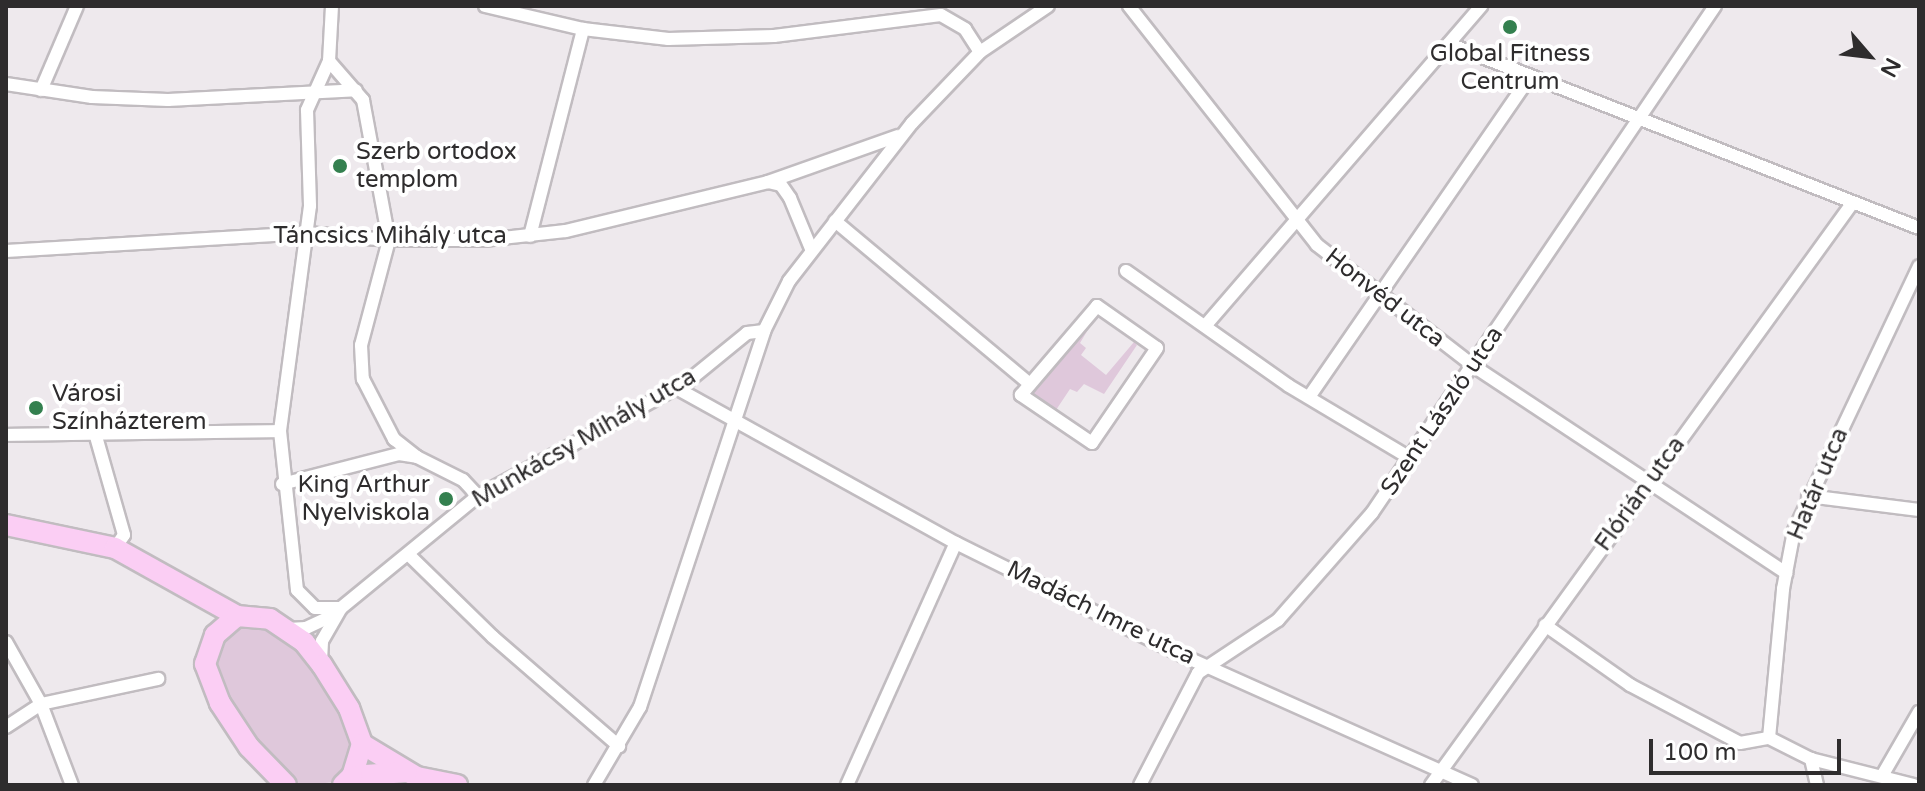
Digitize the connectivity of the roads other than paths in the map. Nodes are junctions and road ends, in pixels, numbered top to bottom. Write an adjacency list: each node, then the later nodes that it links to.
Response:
1 (77, 6): 14 (street)
2 (332, 6): 11 (street)
3 (485, 6): 8 (street)
4 (1048, 6): 10 (street)
5 (1129, 6): 22 (street, Honvéd utca)
6 (1481, 6): 9 (street)
7 (1715, 6): 17 (street, Szent László utca)
8 (583, 29): 10 (street); 25 (street)
9 (1449, 44): 12 (street); 22 (street)
10 (980, 52): 18 (street)
11 (329, 61): 15 (street); 16 (street)
12 (1530, 77): 17 (street); 31 (street)
13 (6, 84): 14 (street)
14 (41, 90): 15 (street)
15 (316, 90): 16 (street); 24 (street)
16 (356, 90): 26 (street)
17 (1642, 119): 20 (street); 34 (street, Szent László utca)
18 (901, 135): 19 (street, Táncsics Mihály utca); 21 (street)
19 (768, 182): 25 (street, Táncsics Mihály utca); 28 (street)
20 (1851, 205): 23 (street); 44 (street, Flórián utca)
21 (835, 221): 28 (street); 35 (street)
22 (1294, 222): 31 (street, Honvéd utca); 32 (street)
23 (1919, 228)
24 (307, 233): 26 (street, Táncsics Mihály utca); 27 (street, Táncsics Mihály utca); 39 (street)
25 (530, 236): 26 (street, Táncsics Mihály utca)
26 (389, 240): 42 (street)
27 (6, 251)
28 (812, 251): 33 (street)
29 (1919, 266): 47 (street, Határ utca)
30 (1126, 271): 32 (street)
31 (1383, 296): 34 (street, Honvéd utca); 37 (street)
32 (1205, 326): 37 (street)
33 (764, 331): 36 (street, Munkácsy Mihály utca); 38 (street)
34 (1472, 365): 43 (street, Szent László utca); 44 (street, Honvéd utca)
35 (1025, 380): 35 (street)
36 (676, 388): 38 (street, Madách Imre utca); 46 (street, Munkácsy Mihály utca)
37 (1309, 397): 43 (street)
38 (737, 425): 50 (street, Madách Imre utca); 69 (street)
39 (280, 431): 40 (street); 45 (street)
40 (95, 433): 41 (street); 51 (street)
41 (6, 435)
42 (417, 457): 45 (street); 46 (street)
43 (1410, 458): 61 (street, Szent László utca)
44 (1647, 483): 53 (street, Honvéd utca); 57 (street, Flórián utca)
45 (282, 484): 55 (street)
46 (478, 496): 52 (street, Munkácsy Mihály utca)
47 (1808, 496): 48 (street); 53 (street, Határ utca)
48 (1919, 510)
49 (6, 525): 51 (main road)
50 (956, 543): 61 (street, Madách Imre utca); 79 (street)
51 (115, 548): 54 (main road)
52 (409, 555): 55 (street, Munkácsy Mihály utca); 69 (street)
53 (1786, 573): 67 (street, Határ utca)
54 (198, 596): 56 (main road); 59 (main road)
55 (337, 611): 58 (street, Munkácsy Mihály utca); 62 (street)
56 (237, 616): 58 (main road); 59 (main road)
57 (1545, 625): 67 (street); 71 (street, Flórián utca)
58 (286, 628): 62 (main road)
59 (215, 635): 76 (main road)
60 (6, 642): 64 (street)
61 (1208, 664): 71 (street, Madách Imre utca); 80 (street, Szent László utca)
62 (322, 665): 68 (main road)
63 (158, 679): 64 (street)
64 (41, 704): 66 (street); 75 (street)
65 (1919, 712): 73 (street)
66 (6, 727)
67 (1769, 738): 70 (street)
68 (362, 744): 72 (main road); 74 (main road)
69 (619, 746): 78 (street)
70 (1811, 759): 73 (street); 83 (street)
71 (1441, 770): 81 (street, Flórián utca); 82 (street, Madách Imre utca)
72 (407, 772): 74 (main road); 77 (main road)
73 (1882, 776): 84 (street)
74 (348, 780)
75 (72, 785)
76 (286, 785)
77 (457, 785)
78 (594, 785)
79 (847, 785)
80 (1140, 785)
81 (1431, 785)
82 (1472, 785)
83 (1817, 785)
84 (1914, 785)

